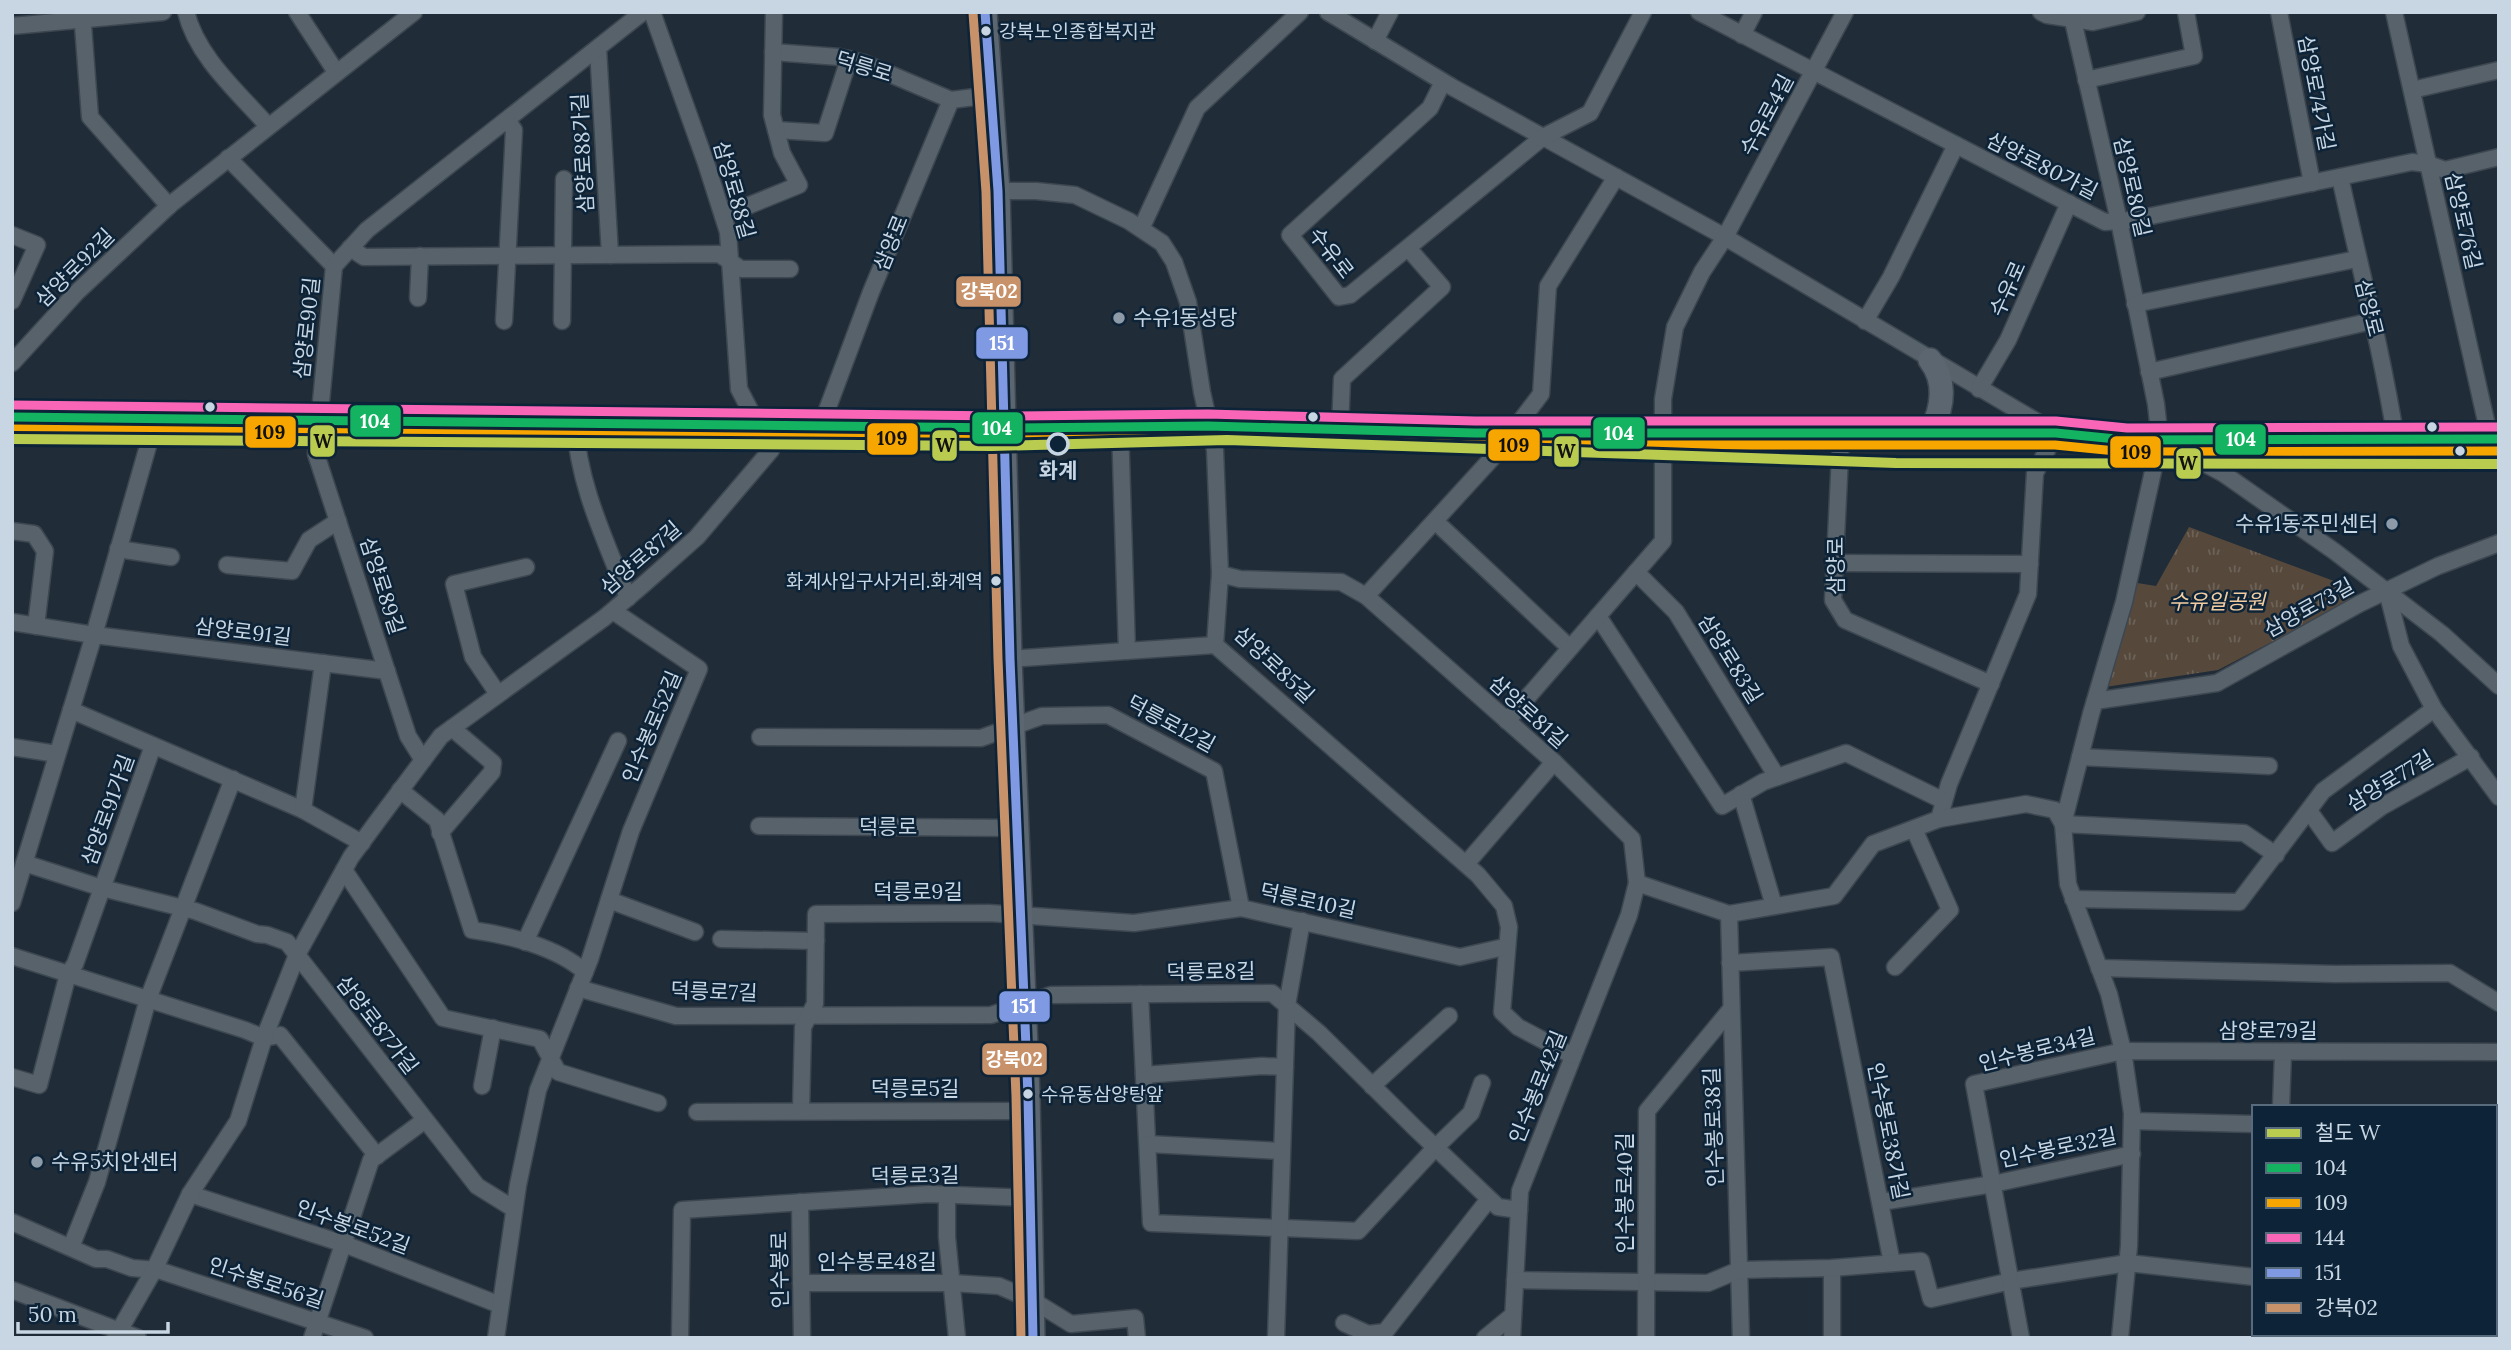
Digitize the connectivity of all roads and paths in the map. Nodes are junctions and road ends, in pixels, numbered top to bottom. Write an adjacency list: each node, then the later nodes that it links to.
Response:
1 (163, 12): 22 (street)
2 (186, 12): 38 (street)
3 (297, 12): 30 (street)
4 (414, 12): 30 (street, 삼양로92길)
5 (643, 12): 26 (street)
6 (652, 12): 52 (street, 삼양로88길)
7 (775, 12): 27 (street)
8 (985, 12): 35 (main road)
9 (1300, 12): 54 (street)
10 (1328, 12): 25 (street)
11 (1390, 12): 25 (street)
12 (1643, 12): 40 (street, 수유로)
13 (1699, 12): 24 (street, 삼양로80가길)
14 (1754, 12): 24 (street)
15 (1845, 12): 31 (street, 수유로4길)
16 (2041, 12): 21 (street)
17 (2137, 12): 21 (street)
18 (2186, 12): 32 (street)
19 (2279, 12): 48 (street, 삼양로74가길)
20 (2394, 12): 34 (street, 삼양로76길)
21 (2072, 16): 32 (street, 삼양로80길)
22 (82, 17): 23 (street); 51 (street)
23 (12, 26)
24 (1742, 35): 31 (street, 삼양로80가길)
25 (1375, 41): 33 (street)
26 (598, 48): 37 (street); 61 (street, 삼양로88가길)
27 (773, 52): 28 (street, 덕릉로); 39 (street)
28 (849, 59): 36 (street, 덕릉로); 39 (street)
29 (2499, 70): 34 (street)
30 (336, 72): 38 (street, 삼양로92길)
31 (1814, 72): 41 (street, 삼양로80가길); 56 (street, 수유로4길)
32 (2086, 80): 53 (street, 삼양로80길)
33 (1443, 82): 40 (street); 58 (street, 수유로)
34 (2412, 90): 44 (street, 삼양로76길)
35 (990, 95): 36 (street); 49 (main road)
36 (951, 100): 83 (street, 삼양로)
37 (507, 120): 57 (street); 59 (street)
38 (268, 126): 43 (street, 삼양로92길)
39 (776, 130): 52 (street)
40 (1543, 137): 45 (street); 58 (street, 수유로)
41 (1956, 145): 50 (street, 삼양로80가길); 72 (street)
42 (2499, 157): 44 (street, 삼양로80가길)
43 (228, 158): 51 (street, 삼양로92길); 65 (street, 삼양로90길)
44 (2428, 164): 46 (street, 삼양로80가길); 93 (street, 삼양로76길)
45 (1616, 177): 56 (street); 88 (street)
46 (2340, 177): 48 (street, 삼양로80가길); 63 (street, 삼양로)
47 (564, 179): 60 (street, 삼양로88가길)
48 (2312, 183): 53 (street, 삼양로80가길)
49 (998, 191): 54 (street); 86 (main road)
50 (2070, 203): 53 (street, 삼양로80가길); 77 (street, 수유로)
51 (169, 206): 75 (street, 삼양로92길)
52 (723, 216): 64 (street, 삼양로88길)
53 (2119, 221): 69 (street, 삼양로80길)
54 (1141, 229): 85 (street)
55 (12, 235): 68 (street, 삼양로92길)
56 (1725, 237): 72 (street); 90 (street)
57 (350, 248): 62 (street); 65 (street)
58 (1408, 248): 87 (street)
59 (506, 255): 60 (street); 62 (street); 70 (street)
60 (561, 255): 61 (street); 71 (street, 삼양로88가길)
61 (610, 255): 64 (street)
62 (420, 256): 67 (street)
63 (2357, 259): 69 (street); 73 (street, 삼양로)
64 (730, 261): 66 (street); 82 (street, 삼양로88길)
65 (334, 266): 80 (street, 삼양로90길)
66 (790, 268)
67 (418, 298)
68 (12, 301)
69 (2136, 304): 76 (street, 삼양로80길)
70 (504, 321)
71 (562, 321)
72 (1865, 321): 74 (street)
73 (2372, 321): 76 (street); 95 (street, 삼양로)
74 (1930, 360): 77 (street); 91 (main road)
75 (12, 363)
76 (2149, 372): 94 (street, 삼양로80길)
77 (1979, 389): 89 (street)
78 (12, 417): 79 (main road)
79 (156, 418): 80 (main road); 100 (street)
80 (318, 420): 81 (main road); 96 (street, 삼양로89길)
81 (575, 423): 82 (main road); 110 (street)
82 (756, 425): 83 (main road); 110 (street, 삼양로87길)
83 (821, 426): 86 (main road)
84 (1120, 426): 85 (main road); 86 (main road); 118 (street)
85 (1208, 426): 87 (main road); 107 (street, 삼양로85길)
86 (1004, 428): 119 (main road)
87 (1340, 429): 88 (main road)
88 (1510, 433): 90 (main road); 97 (street)
89 (2056, 433): 91 (main road); 94 (main road); 103 (street)
90 (1665, 434): 92 (main road); 106 (street)
91 (1930, 434): 92 (main road)
92 (1841, 435): 102 (street, 삼양로)
93 (2495, 439): 95 (main road)
94 (2160, 440): 95 (main road); 108 (street); 125 (street)
95 (2396, 440)
96 (338, 521): 104 (street); 121 (street, 삼양로89길)
97 (1435, 521): 109 (street); 117 (street)
98 (12, 531): 114 (street)
99 (2499, 542): 108 (street, 삼양로73길)
100 (118, 549): 101 (street); 115 (street)
101 (171, 557)
102 (1835, 563): 103 (street); 122 (street, 삼양로)
103 (2030, 564): 122 (street)
104 (227, 565)
105 (526, 567): 124 (street)
106 (1636, 572): 112 (street); 141 (street, 삼양로83길)
107 (1220, 575): 109 (street, 삼양로81길); 116 (street, 삼양로85길)
108 (2387, 591): 123 (street); 125 (street, 삼양로73길); 126 (street, 삼양로77길)
109 (1366, 596): 128 (street, 삼양로81길)
110 (628, 598): 111 (street, 삼양로87길)
111 (613, 611): 124 (street, 삼양로87길); 163 (street, 인수봉로52길)
112 (1598, 616): 117 (street); 144 (street)
113 (12, 622): 114 (street, 삼양로91길)
114 (36, 626): 115 (street, 삼양로91길)
115 (94, 635): 120 (street, 삼양로91길); 127 (street)
116 (1216, 645): 118 (street); 158 (street, 삼양로85길)
117 (1570, 648): 128 (street)
118 (1127, 652): 119 (street)
119 (1010, 659): 129 (main road)
120 (323, 663): 121 (street, 삼양로91길); 147 (street)
121 (387, 671): 138 (street, 삼양로89길)
122 (1991, 684): 146 (street)
123 (2499, 686)
124 (498, 694): 130 (street, 삼양로87길)
125 (2095, 701): 136 (street)
126 (2434, 709): 137 (street, 삼양로77길); 148 (street)
127 (71, 710): 133 (street, 삼양로91가길); 135 (street)
128 (1507, 721): 139 (street, 삼양로81길)
129 (1013, 727): 131 (street); 152 (main road); 167 (street, 덕릉로12길)
130 (452, 728): 138 (street, 삼양로87길); 154 (street)
131 (760, 737)
132 (618, 741): 174 (street)
133 (153, 746): 142 (street, 삼양로91가길); 161 (street, 삼양로91가길)
134 (12, 747): 135 (street)
135 (57, 754): 157 (street)
136 (2080, 757): 140 (street); 150 (street)
137 (2471, 757): 145 (street, 삼양로77길); 148 (street, 삼양로77길)
138 (423, 760): 143 (street, 삼양로87길)
139 (1554, 762): 158 (street); 160 (street, 삼양로81길)
140 (2269, 766)
141 (1777, 777): 144 (street); 146 (street)
142 (233, 779): 147 (street, 삼양로91가길); 166 (street)
143 (400, 790): 154 (street); 155 (street, 삼양로87길)
144 (1741, 794): 165 (street)
145 (2499, 797)
146 (1944, 801): 149 (street)
147 (303, 810): 155 (street, 삼양로91가길)
148 (2309, 811): 156 (street)
149 (1939, 819): 150 (street); 153 (street)
150 (2063, 824): 156 (street); 162 (street)
151 (759, 826): 152 (street, 덕릉로)
152 (1017, 828): 169 (main road)
153 (1914, 829): 165 (street); 179 (street)
154 (440, 833): 174 (street)
155 (362, 843): 159 (street, 삼양로87길)
156 (2276, 855): 162 (street)
157 (24, 863): 161 (street); 164 (street)
158 (1466, 863): 197 (street, 삼양로85길)
159 (344, 870): 176 (street, 삼양로87길); 192 (street)
160 (1637, 883): 168 (street); 197 (street, 인수봉로42길)
161 (103, 888): 166 (street); 182 (street, 삼양로91가길)
162 (2073, 899): 180 (street)
163 (609, 900): 171 (street); 181 (street, 인수봉로52길)
164 (12, 903)
165 (1774, 906): 168 (street)
166 (182, 908): 176 (street); 185 (street)
167 (1241, 908): 169 (street, 덕릉로10길); 170 (street, 덕릉로10길)
168 (1729, 914): 178 (street, 인수봉로38길)
169 (1020, 916): 173 (street, 덕릉로9길); 187 (main road)
170 (1302, 921): 175 (street, 덕릉로10길); 188 (street)
171 (695, 932)
172 (722, 940): 173 (street)
173 (816, 940): 190 (street)
174 (525, 942): 181 (street)
175 (1500, 948)
176 (297, 955): 193 (street, 삼양로87길); 210 (street, 삼양로87가길)
177 (12, 956): 182 (street)
178 (1730, 963): 189 (street, 인수봉로38길); 224 (street, 인수봉로38가길)
179 (1895, 967)
180 (2099, 968): 186 (street); 194 (street)
181 (585, 972): 183 (street, 인수봉로52길)
182 (68, 974): 185 (street); 201 (street, 삼양로91가길)
183 (578, 988): 190 (street, 덕릉로7길); 198 (street, 인수봉로52길)
184 (1140, 994): 187 (street, 덕릉로8길); 188 (street, 덕릉로8길); 200 (street, 덕릉로8길)
185 (148, 999): 193 (street); 230 (street)
186 (2499, 1003)
187 (1024, 1004): 190 (street, 덕릉로7길); 208 (main road)
188 (1287, 1006): 199 (street); 204 (street, 덕릉로8길)
189 (1731, 1009): 235 (street, 인수봉로38길); 239 (street, 인수봉로40길)
190 (809, 1015): 207 (street)
191 (1449, 1016): 204 (street)
192 (493, 1028): 198 (street); 203 (street)
193 (264, 1038): 217 (street); 219 (street)
194 (2123, 1051): 196 (street, 삼양로79길); 211 (street, 인수봉로32길); 218 (street, 인수봉로34길)
195 (2499, 1052): 196 (street, 삼양로79길)
196 (2283, 1053): 206 (street)
197 (1573, 1056): 226 (street, 인수봉로42길)
198 (551, 1057): 205 (street); 225 (street, 인수봉로52길)
199 (1284, 1067): 200 (street); 215 (street)
200 (1144, 1074): 213 (street, 덕릉로8길)
201 (12, 1077)
202 (1482, 1083): 214 (street)
203 (482, 1086)
204 (1372, 1086): 214 (street, 덕릉로8길)
205 (657, 1103)
206 (2281, 1105)
207 (801, 1111): 208 (street, 덕릉로5길); 209 (street, 덕릉로5길)
208 (1028, 1111): 221 (main road)
209 (697, 1112)
210 (425, 1120): 217 (street); 225 (street, 삼양로87가길)
211 (2132, 1121): 212 (street); 216 (street, 인수봉로32길)
212 (2252, 1124)
213 (1148, 1144): 215 (street); 228 (street, 덕릉로8길)
214 (1435, 1148): 222 (street, 덕릉로8길); 228 (street)
215 (1281, 1151): 228 (street)
216 (2132, 1154): 218 (street, 인수봉로32길); 232 (street, 인수봉로32길)
217 (377, 1156): 229 (street)
218 (1993, 1184): 224 (street); 238 (street, 인수봉로34길)
219 (190, 1194): 229 (street, 인수봉로52길); 234 (street)
220 (947, 1195): 221 (street, 덕릉로3길); 223 (street, 덕릉로3길); 241 (street, 인수봉로48길)
221 (1030, 1198): 243 (main road)
222 (1489, 1199): 226 (street, 덕릉로8길); 246 (street)
223 (800, 1202): 240 (street, 인수봉로); 252 (street, 덕릉로3길)
224 (1881, 1202): 231 (street, 인수봉로38가길)
225 (514, 1209): 244 (street, 인수봉로52길)
226 (1519, 1210): 237 (street, 인수봉로42길)
227 (12, 1222): 230 (street, 인수봉로56길)
228 (1278, 1229): 257 (street)
229 (344, 1244): 244 (street, 인수봉로52길); 247 (street)
230 (71, 1247): 234 (street, 인수봉로56길)
231 (1892, 1263): 233 (street); 238 (street)
232 (2128, 1263): 236 (street); 238 (street); 264 (street, 인수봉로32길)
233 (1832, 1268): 235 (street); 262 (street)
234 (154, 1270): 247 (street, 인수봉로56길); 248 (street)
235 (1739, 1270): 239 (street, 인수봉로40길); 261 (street, 인수봉로38길)
236 (2252, 1277)
237 (1515, 1280): 239 (street, 인수봉로40길); 245 (street, 인수봉로42길)
238 (2011, 1281): 263 (street, 인수봉로34길)
239 (1646, 1282): 260 (street, 인수봉로40길)
240 (802, 1283): 241 (street, 인수봉로48길); 253 (street, 인수봉로)
241 (952, 1283): 243 (street); 254 (street, 인수봉로48길)
242 (12, 1290): 248 (street)
243 (1032, 1300): 255 (main road); 256 (street)
244 (500, 1305): 251 (street, 인수봉로52길)
245 (1513, 1315): 258 (street); 259 (street, 인수봉로42길)
246 (1344, 1323)
247 (315, 1330): 250 (street, 인수봉로56길)
248 (117, 1334): 249 (street)
249 (138, 1338)
250 (365, 1338)
251 (496, 1338)
252 (680, 1338)
253 (802, 1338)
254 (957, 1338)
255 (1033, 1338)
256 (1137, 1338)
257 (1276, 1338)
258 (1485, 1338)
259 (1512, 1338)
260 (1646, 1338)
261 (1741, 1338)
262 (1832, 1338)
263 (2021, 1338)
264 (2120, 1338)

